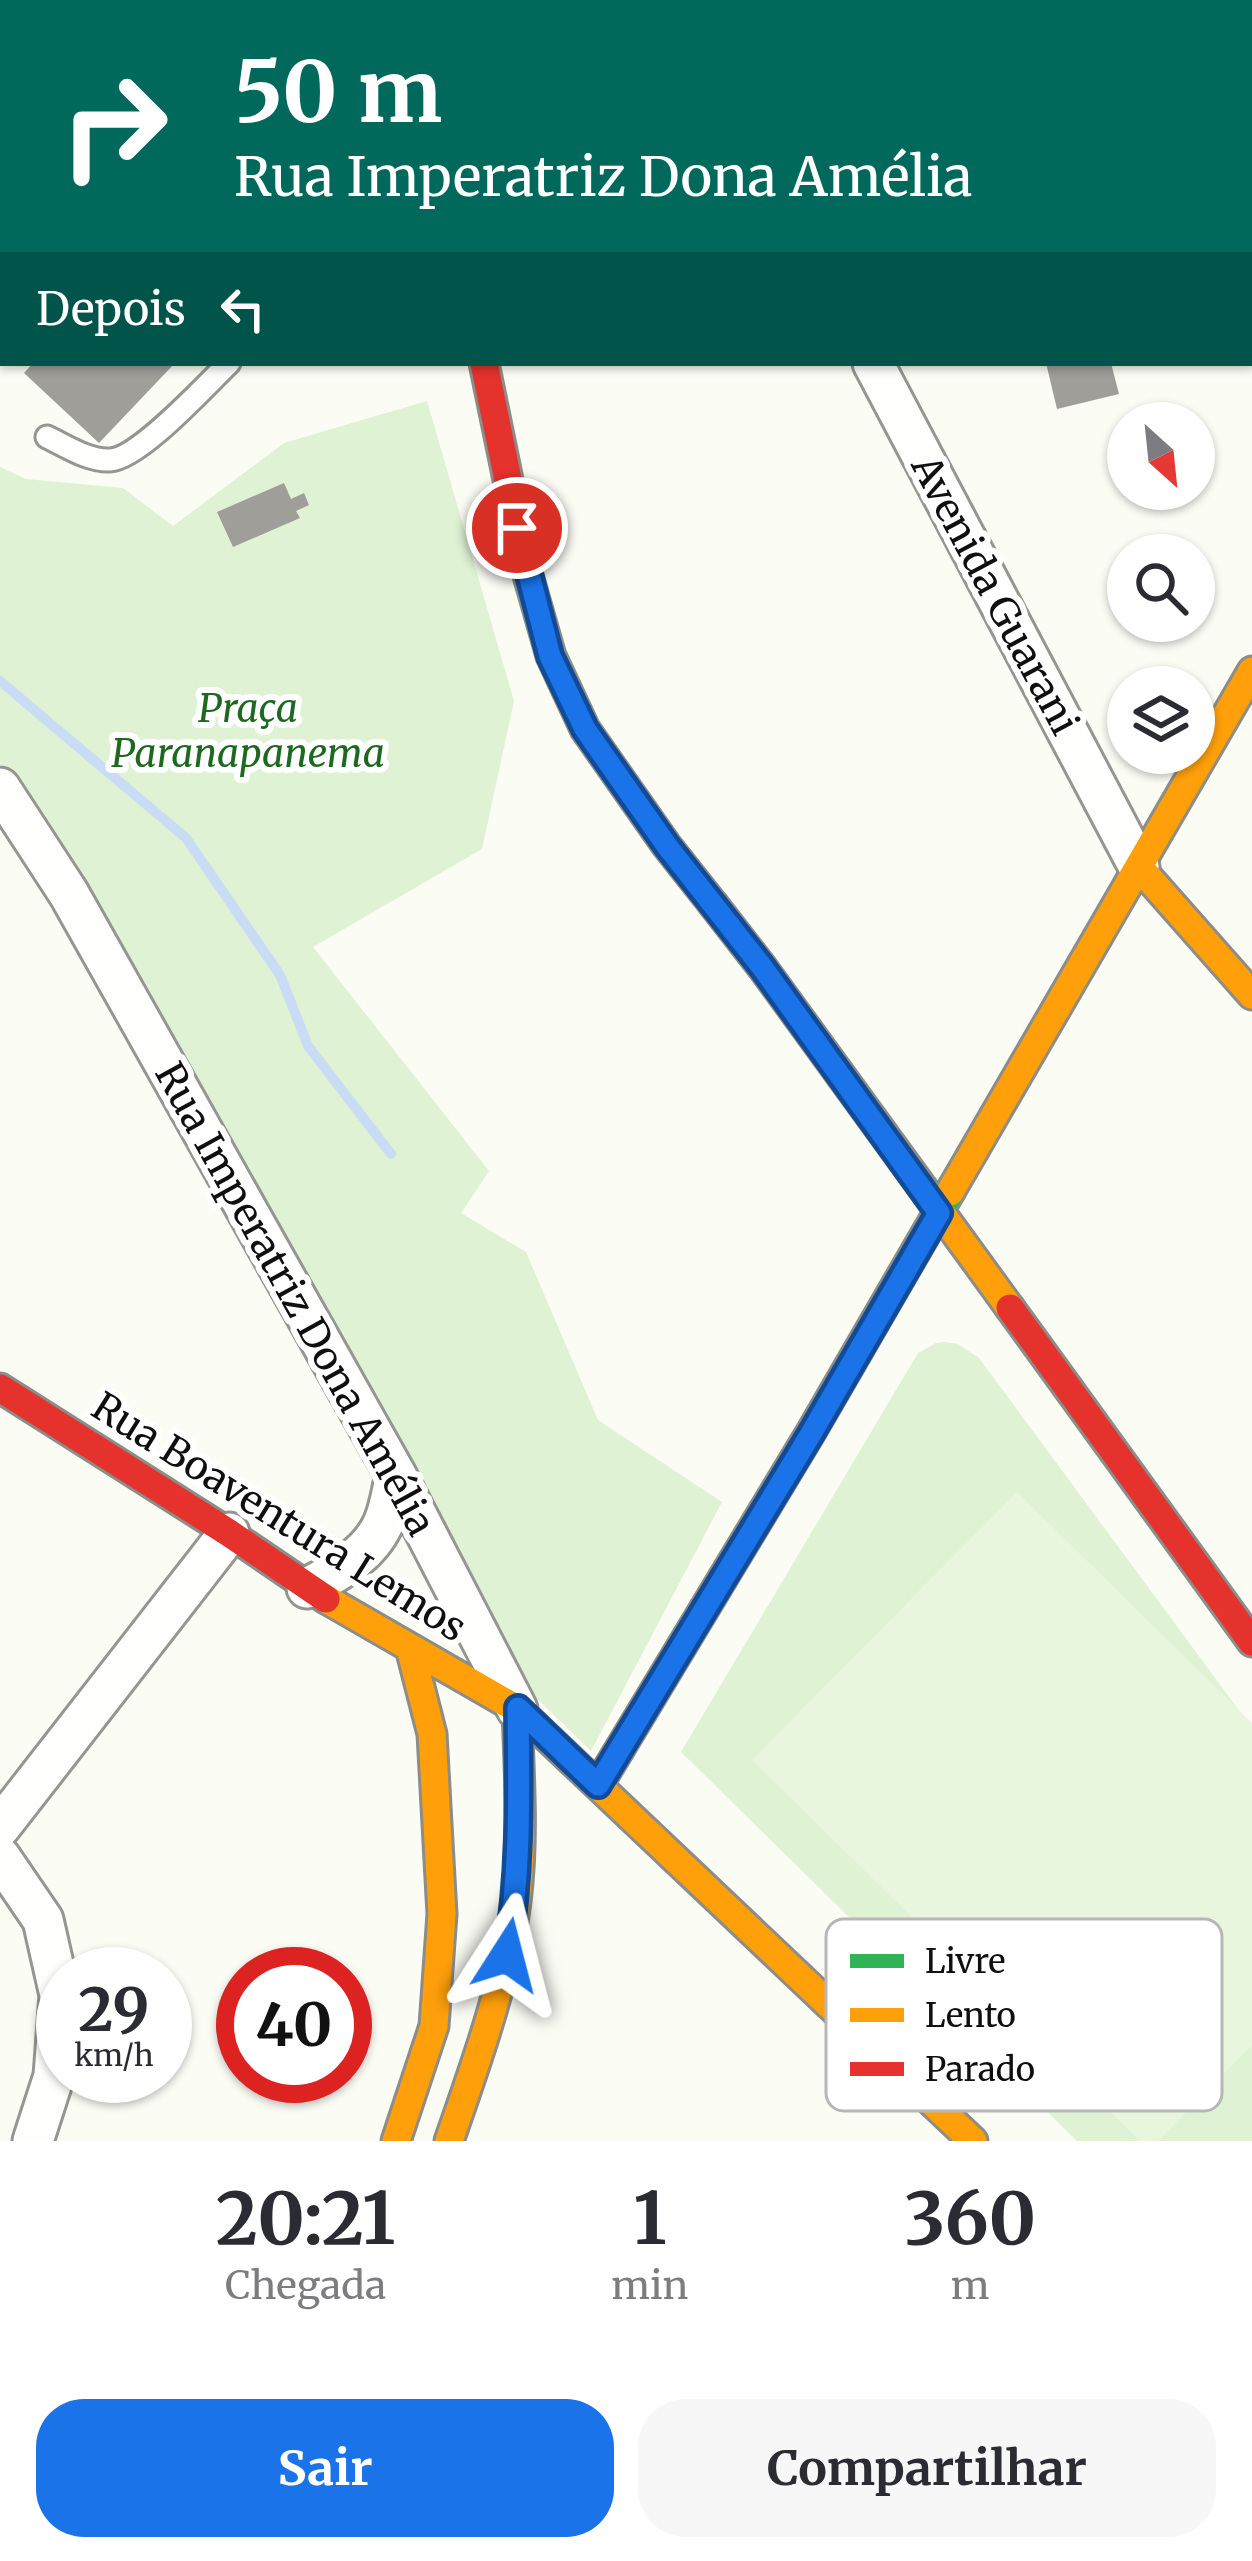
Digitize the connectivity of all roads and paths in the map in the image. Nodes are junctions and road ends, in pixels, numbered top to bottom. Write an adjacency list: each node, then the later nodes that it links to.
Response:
1 (226, 366): 4 (lane)
2 (484, 366): 9 (street)
3 (875, 366): 7 (street, Avenida Guarani)
4 (46, 437)
5 (1252, 671): 7 (street)
6 (0, 788): 11 (street, Rua Imperatriz Dona Amélia)
7 (1139, 867): 8 (street, Avenida Guarani); 9 (street)
8 (1252, 995)
9 (939, 1213): 14 (street); 17 (street)
10 (0, 1388): 12 (street, Rua Boaventura Lemos)
11 (396, 1475): 13 (street); 16 (street, Rua Imperatriz Dona Amélia)
12 (229, 1533): 13 (street, Rua Boaventura Lemos); 18 (street)
13 (307, 1588): 15 (street, Rua Boaventura Lemos)
14 (1252, 1642)
15 (410, 1648): 16 (street, Rua Boaventura Lemos); 23 (street)
16 (518, 1708): 17 (street, Rua Imperatriz Dona Amélia); 24 (street)
17 (598, 1785): 20 (street, Rua Imperatriz Dona Amélia)
18 (0, 1827)
19 (0, 1857): 22 (street)
20 (826, 2001)
21 (941, 2111): 25 (street, Rua Imperatriz Dona Amélia)
22 (23, 2138)
23 (396, 2141)
24 (449, 2141)
25 (973, 2141)

